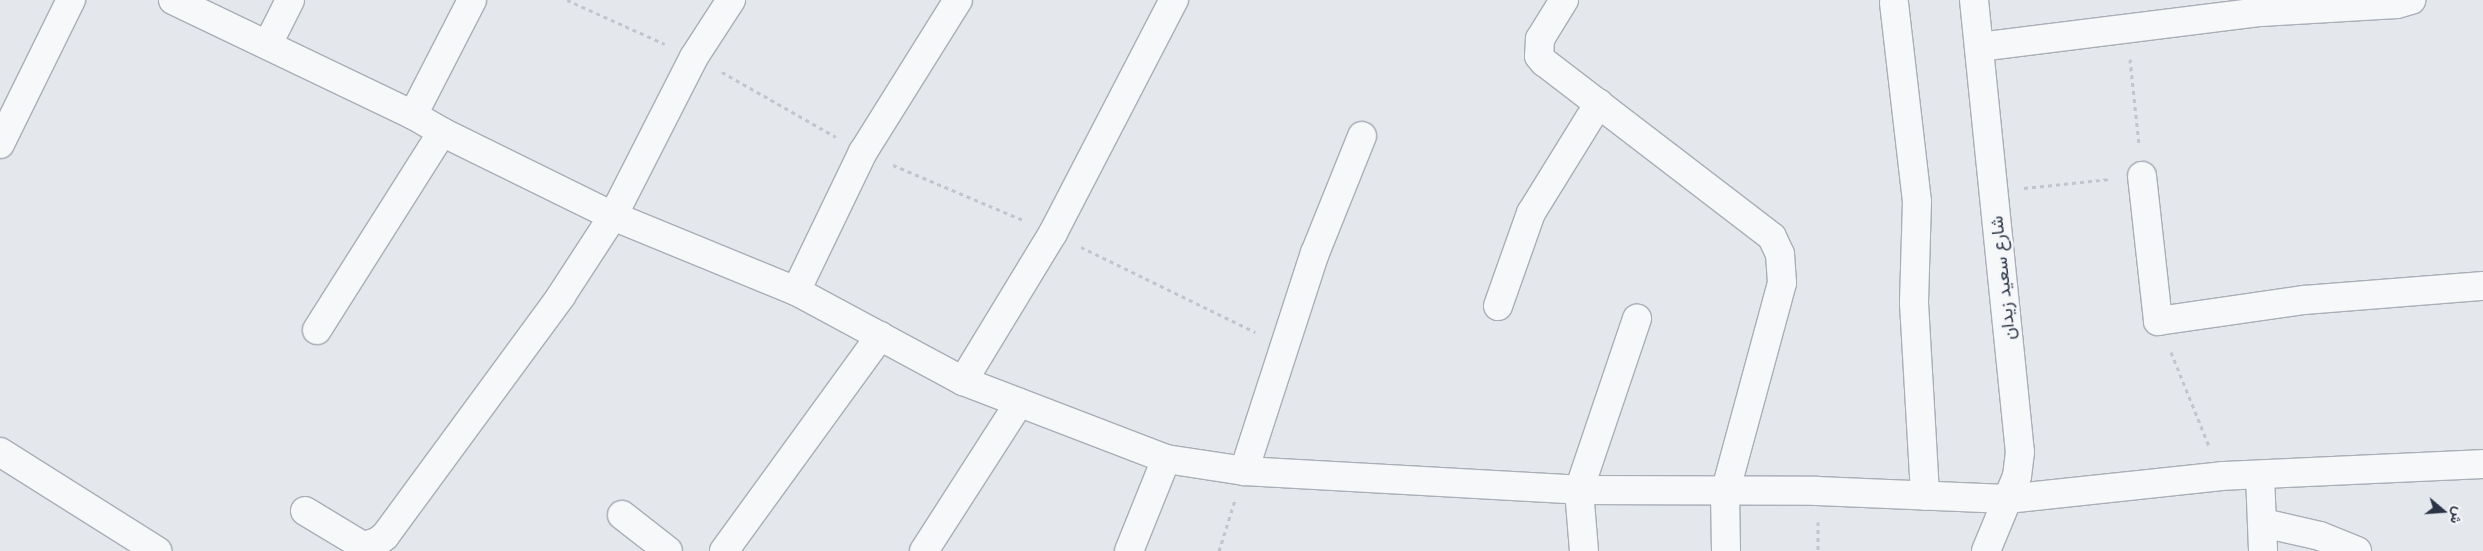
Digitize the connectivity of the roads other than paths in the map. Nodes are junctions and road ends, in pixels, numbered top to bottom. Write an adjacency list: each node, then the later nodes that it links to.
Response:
1 (71, 0): 19 (street)
2 (173, 0): 13 (street)
3 (290, 0): 13 (street)
4 (472, 0): 16 (street)
5 (732, 0): 21 (street)
6 (958, 0): 23 (street)
7 (1174, 0): 28 (street)
8 (1564, 0): 15 (street)
9 (1974, 0): 14 (street, شارع سعيد زيدان)
10 (2411, 0): 12 (street)
11 (1894, 4): 37 (street)
12 (2258, 6): 14 (street)
13 (268, 44): 16 (street)
14 (1979, 48): 38 (street, شارع سعيد زيدان)
15 (1599, 103): 24 (street); 36 (street)
16 (413, 115): 17 (street)
17 (442, 132): 21 (street); 26 (street)
18 (1362, 136): 33 (street)
19 (0, 144)
20 (2142, 176): 22 (street)
21 (613, 216): 23 (street); 39 (street)
22 (2483, 286)
23 (796, 291): 27 (street)
24 (1498, 306)
25 (1637, 319): 35 (street)
26 (317, 330)
27 (880, 336): 28 (street); 44 (street)
28 (963, 381): 29 (street)
29 (1019, 403): 31 (street); 45 (street)
30 (0, 452): 42 (street)
31 (1166, 459): 33 (street); 46 (street)
32 (2483, 464): 34 (street)
33 (1244, 471): 35 (street)
34 (2260, 475): 38 (street); 41 (street)
35 (1578, 490): 36 (street); 47 (street)
36 (1725, 493): 37 (street); 48 (street)
37 (1925, 496): 38 (street)
38 (2007, 499): 49 (street, شارع سعيد زيدان)
39 (305, 511)
40 (622, 515): 43 (street)
41 (2263, 522): 50 (street); 51 (street)
42 (157, 551)
43 (668, 551)
44 (724, 551)
45 (924, 551)
46 (1129, 551)
47 (1584, 551)
48 (1726, 551)
49 (1986, 551)
50 (2264, 551)
51 (2356, 551)

